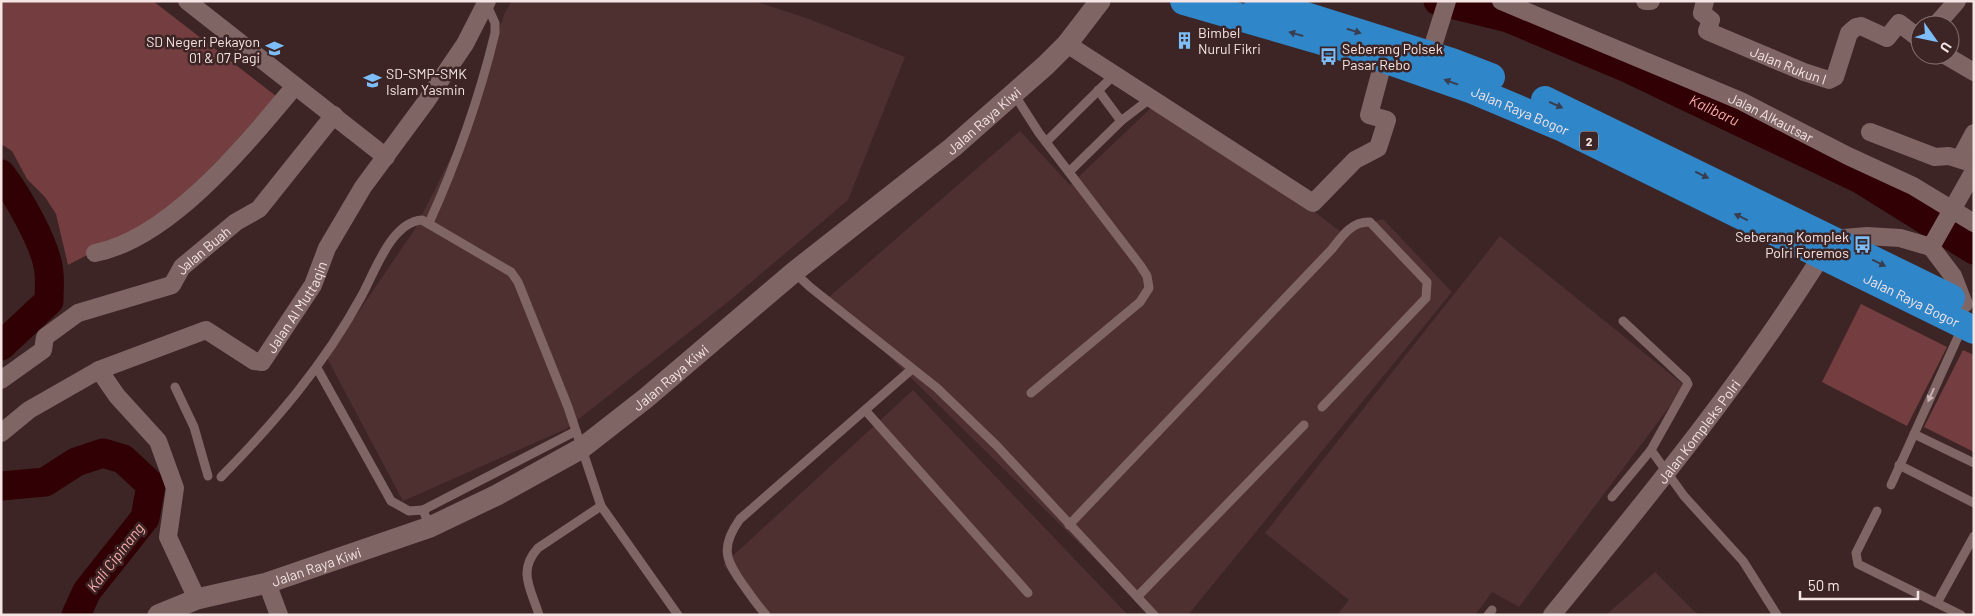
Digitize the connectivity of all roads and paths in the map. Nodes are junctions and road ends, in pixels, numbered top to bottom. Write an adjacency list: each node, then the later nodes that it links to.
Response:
1 (187, 1): 18 (street)
2 (1100, 1): 14 (street, Jalan Raya Kiwi)
3 (1184, 1): 13 (highway, Jalan Raya Bogor / 2, one-way to 3)
4 (1258, 1): 13 (highway, Jalan Raya Bogor / 2, one-way to 13)
5 (1501, 1): 33 (street, Jalan Alkautsar)
6 (1645, 1): 7 (street)
7 (1651, 1)
8 (1705, 1): 12 (street, Jalan Rukun I)
9 (486, 2): 27 (street); 31 (lane)
10 (1953, 2): 11 (street)
11 (1943, 15)
12 (1910, 31)
13 (1428, 43): 21 (street); 34 (highway, Jalan Raya Bogor / 2)
14 (1067, 44): 17 (street); 20 (street, Jalan Raya Kiwi)
15 (1960, 64): 16 (street)
16 (1974, 72)
17 (1114, 74): 19 (lane); 21 (street)
18 (295, 86): 22 (street); 35 (street)
19 (1098, 90): 23 (lane); 26 (lane)
20 (1014, 94): 26 (lane); 36 (street, Jalan Raya Kiwi)
21 (1151, 98): 23 (lane)
22 (334, 116): 27 (street); 42 (street, Jalan Buah)
23 (1121, 121): 30 (lane)
24 (1870, 132): 28 (street)
25 (1974, 133): 28 (street)
26 (1046, 142): 30 (lane)
27 (386, 156): 41 (street, Jalan Al Muttaqin)
28 (1967, 162)
29 (1974, 171): 33 (street)
30 (1069, 172): 44 (lane)
31 (428, 223): 39 (lane); 50 (lane)
32 (1974, 223): 33 (street)
33 (1942, 230): 34 (street); 37 (street)
34 (1827, 248): 37 (highway, Jalan Raya Bogor / 2); 54 (street, Jalan Kompleks Polri)
35 (94, 253)
36 (794, 272): 40 (lane); 50 (street, Jalan Raya Kiwi)
37 (1969, 317): 49 (lane, one-way to 49)
38 (1623, 321): 51 (lane)
39 (317, 368): 56 (lane); 62 (lane)
40 (912, 369): 46 (lane); 63 (lane)
41 (99, 370): 48 (street); 68 (street)
42 (1, 380)
43 (175, 387): 55 (lane)
44 (1031, 393)
45 (1322, 407): 63 (lane)
46 (865, 410): 66 (lane); 74 (lane)
47 (1304, 426): 67 (lane)
48 (1, 433)
49 (1914, 434): 52 (lane); 53 (lane)
50 (579, 440): 60 (lane); 62 (street, Jalan Raya Kiwi)
51 (1651, 450): 54 (lane); 58 (lane)
52 (1974, 463)
53 (1899, 465): 57 (lane); 59 (lane)
54 (1666, 474): 76 (street, Jalan Kompleks Polri); 77 (lane)
55 (208, 476)
56 (220, 477)
57 (1892, 485)
58 (1612, 497)
59 (1974, 503)
60 (601, 506): 72 (lane); 73 (lane)
61 (1877, 511): 69 (lane)
62 (427, 519): 65 (street, Jalan Raya Kiwi)
63 (1070, 525): 67 (lane)
64 (1974, 536): 69 (lane)
65 (267, 583): 68 (street, Jalan Raya Kiwi); 71 (street)
66 (1028, 593)
67 (1138, 596): 75 (lane)
68 (197, 599): 70 (street, Jalan Raya Kiwi)
69 (1937, 603): 78 (lane)
70 (158, 615)
71 (279, 615)
72 (540, 615)
73 (678, 615)
74 (766, 615)
75 (1154, 615)
76 (1552, 615)
77 (1778, 615)
78 (1960, 615)

